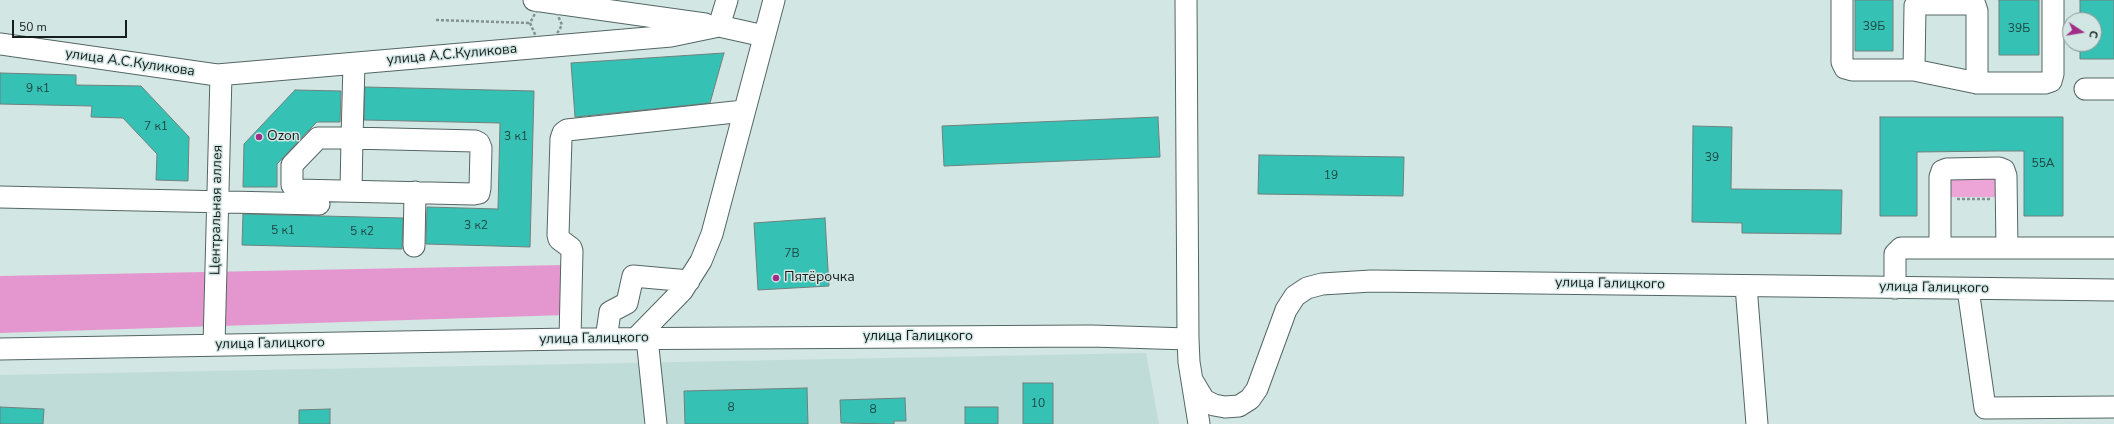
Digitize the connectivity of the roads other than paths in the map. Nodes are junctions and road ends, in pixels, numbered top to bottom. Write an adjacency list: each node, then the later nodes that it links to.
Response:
1 (534, 0): 7 (street)
2 (727, 0): 7 (street)
3 (774, 0): 8 (street)
4 (1186, 0): 34 (street)
5 (1842, 0): 11 (street)
6 (2053, 0): 13 (street)
7 (719, 26): 8 (street); 10 (street, улица А.С.Куликова)
8 (764, 36): 16 (street)
9 (0, 44): 12 (street, улица А.С.Куликова)
10 (354, 64): 12 (street, улица А.С.Куликова); 17 (street)
11 (1914, 70): 13 (street); 13 (street)
12 (221, 75): 21 (street, Центральная аллея)
13 (1977, 83)
14 (2114, 88): 15 (street)
15 (2085, 89)
16 (744, 111): 26 (street); 32 (street)
17 (352, 138): 18 (street); 18 (street); 20 (street)
18 (351, 191): 20 (street)
19 (0, 197): 21 (street)
20 (415, 200): 21 (street); 22 (street)
21 (218, 202): 35 (street, Центральная аллея)
22 (414, 246)
23 (1940, 248): 24 (street); 24 (street); 28 (street)
24 (2007, 248): 25 (street)
25 (2114, 248)
26 (689, 281): 31 (street); 33 (street)
27 (1746, 286): 28 (street, улица Галицкого); 37 (street, улица Галицкого); 41 (street)
28 (1895, 288): 29 (street, улица Галицкого)
29 (1968, 288): 30 (street, улица Галицкого); 38 (street)
30 (2114, 290)
31 (642, 338): 33 (street, улица Галицкого); 34 (street, улица Галицкого); 39 (street)
32 (570, 339): 33 (street, улица Галицкого); 35 (street, улица Галицкого)
33 (606, 339)
34 (1188, 340): 37 (street)
35 (214, 346): 36 (street, улица Галицкого)
36 (0, 349)
37 (1192, 380): 40 (street)
38 (2114, 407)
39 (656, 424)
40 (1199, 424)
41 (1757, 424)

